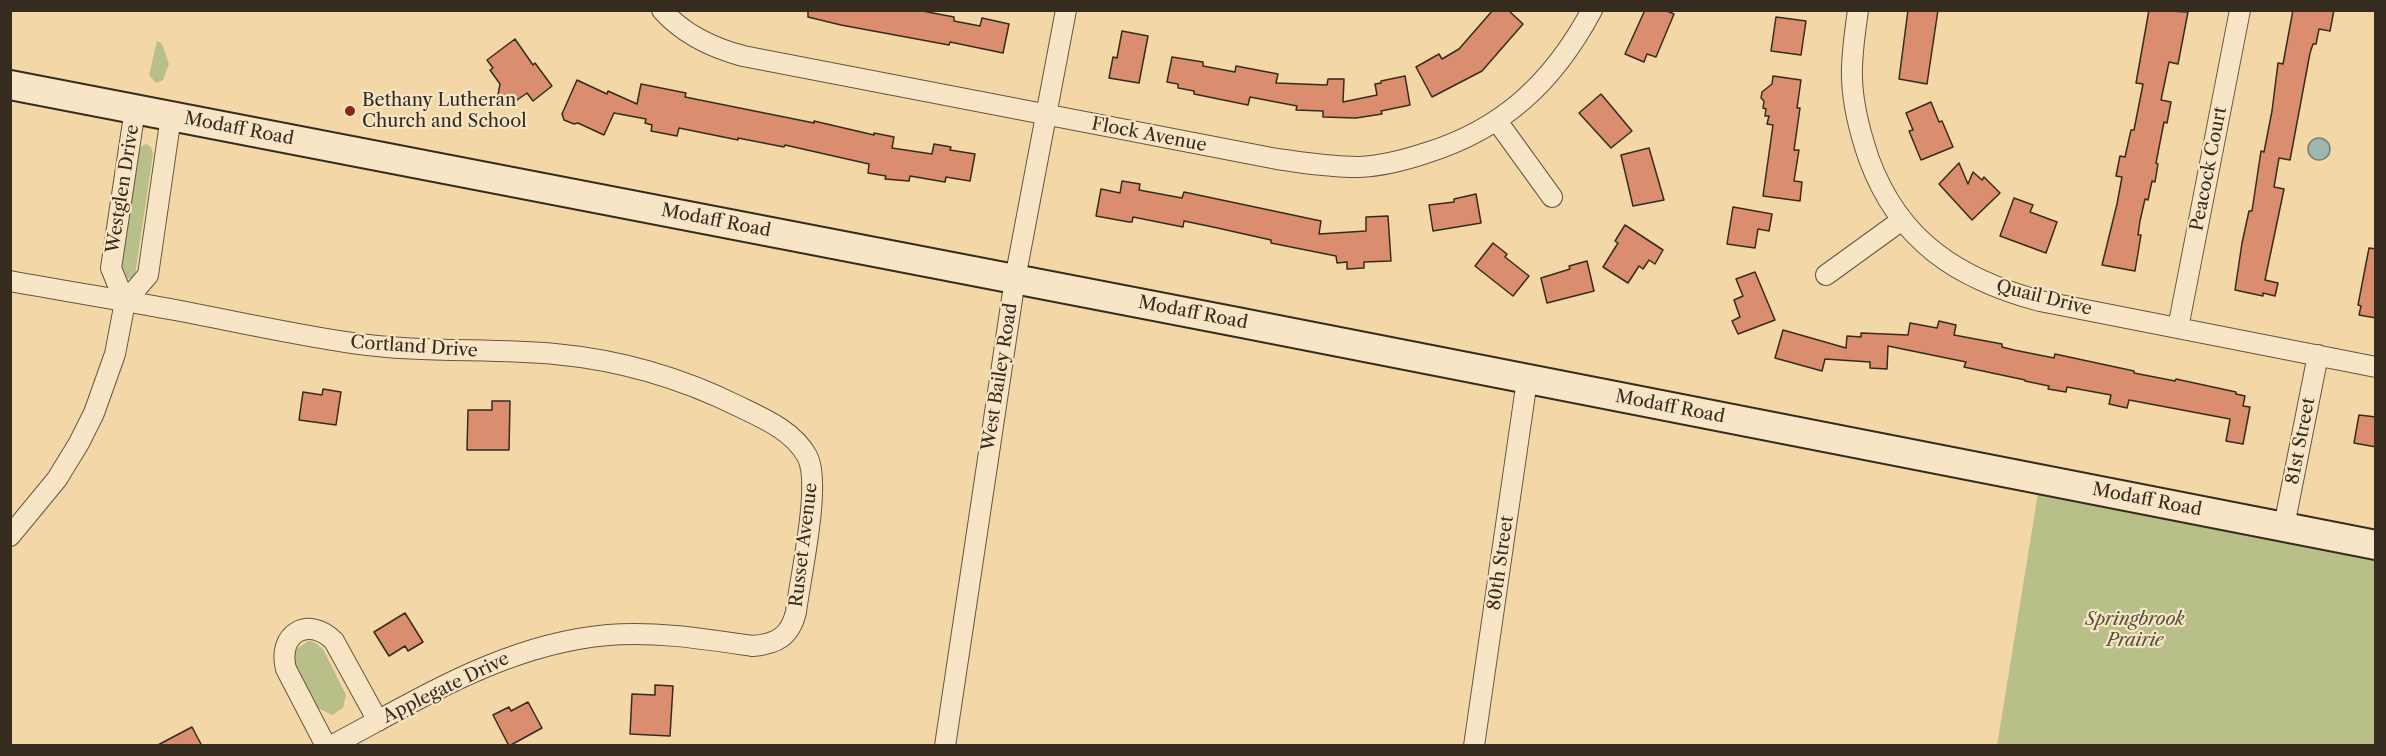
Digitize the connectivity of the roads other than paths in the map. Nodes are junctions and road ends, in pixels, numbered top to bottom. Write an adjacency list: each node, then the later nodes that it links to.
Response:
1 (662, 10): 8 (street, Flock Avenue)
2 (1066, 10): 8 (street, West Bailey Road)
3 (1592, 10): 10 (street, Flock Avenue)
4 (1858, 10): 12 (street, Quail Drive)
5 (2240, 10): 17 (street, Peacock Court)
6 (10, 85): 7 (street, Modaff Road)
7 (135, 109): 9 (street, Modaff Road); 16 (street, Westglen Drive)
8 (1047, 115): 10 (street, Flock Avenue); 14 (street, West Bailey Road)
9 (171, 116): 14 (street, Modaff Road); 16 (street, Westglen Drive)
10 (1497, 121): 11 (street)
11 (1552, 197)
12 (1902, 220): 13 (street); 17 (street, Quail Drive)
13 (1826, 275)
14 (1015, 279): 20 (street, Modaff Road); 28 (street, West Bailey Road)
15 (10, 282): 16 (street, Cortland Drive)
16 (125, 302): 21 (street, Cortland Drive); 23 (street)
17 (2178, 328): 18 (street, Quail Drive)
18 (2318, 355): 19 (street, Quail Drive); 22 (street, 81st Street)
19 (2376, 367)
20 (1527, 380): 22 (street, Modaff Road); 29 (street, 80th Street)
21 (801, 448): 25 (street, Russet Avenue)
22 (2284, 526): 24 (street, Modaff Road)
23 (10, 536)
24 (2376, 545)
25 (780, 640): 26 (street, Applegate Drive)
26 (378, 721): 27 (street, Applegate Drive); 27 (street)
27 (328, 746)
28 (945, 746)
29 (1474, 746)

